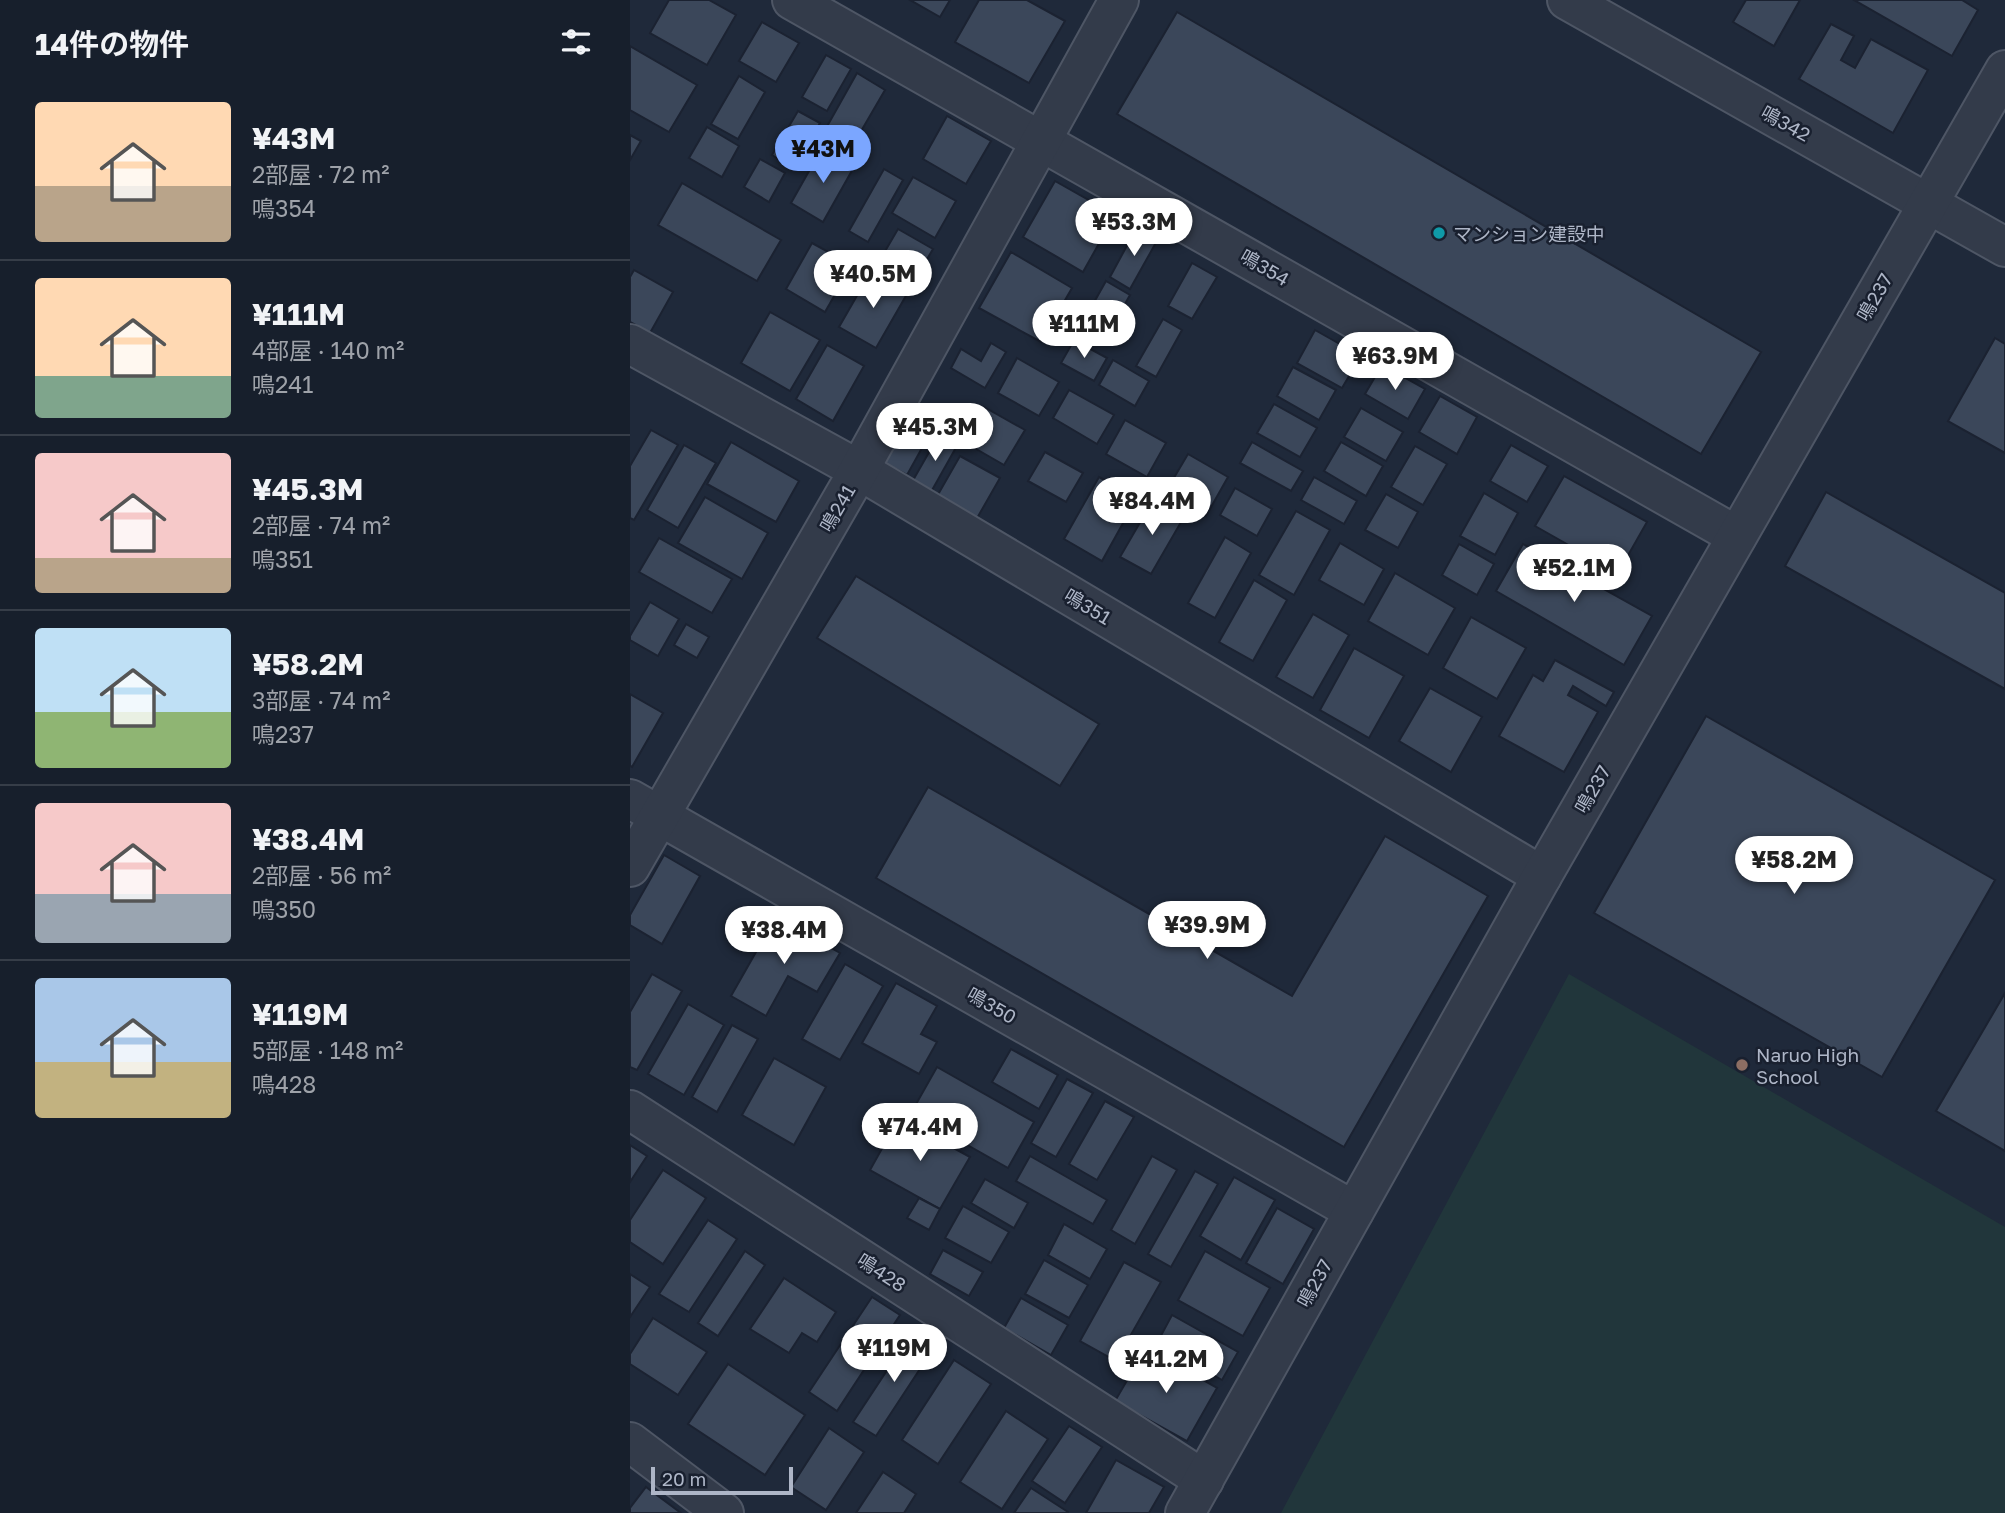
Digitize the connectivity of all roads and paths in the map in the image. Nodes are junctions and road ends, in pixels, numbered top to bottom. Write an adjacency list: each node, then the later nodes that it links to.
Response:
1 (792, 0): 5 (street, 鳴354)
2 (1119, 0): 5 (street, 鳴241)
3 (1567, 0): 6 (street, 鳴342)
4 (2005, 70): 6 (street, 鳴237)
5 (1041, 140): 9 (street, 鳴241); 10 (street, 鳴354)
6 (1928, 203): 7 (street, 鳴342); 10 (street, 鳴237)
7 (2005, 247)
8 (630, 344): 9 (street, 鳴351)
9 (859, 470): 11 (street, 鳴241); 13 (street, 鳴351)
10 (1737, 536): 13 (street, 鳴237)
11 (645, 807): 12 (street, 鳴241); 15 (street, 鳴350)
12 (630, 867)
13 (1542, 876): 15 (street, 鳴237)
14 (630, 1110): 17 (street, 鳴428)
15 (1354, 1211): 17 (street, 鳴237)
16 (630, 1442): 18 (street)
17 (1204, 1480): 19 (street, 鳴237)
18 (724, 1513)
19 (1185, 1513)

